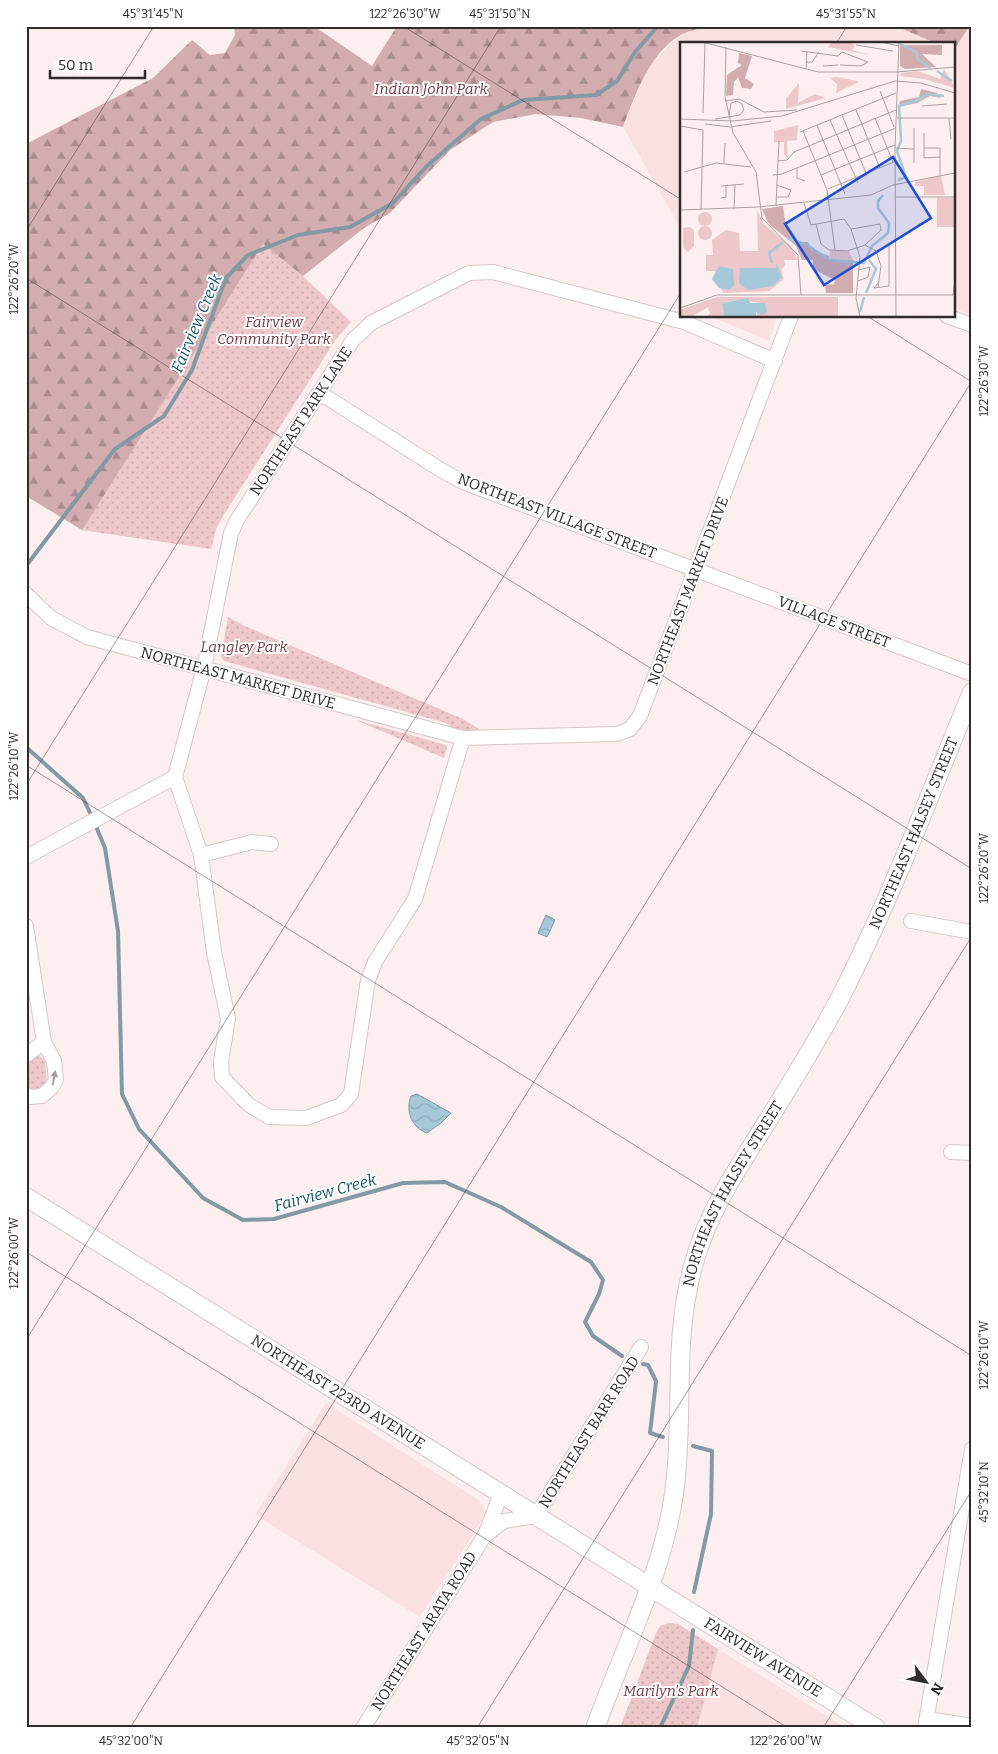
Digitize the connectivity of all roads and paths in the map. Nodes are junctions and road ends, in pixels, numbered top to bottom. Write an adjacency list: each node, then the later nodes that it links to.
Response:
1 (790, 318): 4 (street, NORTHEAST MARKET DRIVE)
2 (953, 318): 3 (street)
3 (972, 324)
4 (775, 361): 5 (street, NORTHEAST PARK LANE); 6 (street, NORTHEAST MARKET DRIVE)
5 (320, 392): 6 (street, NORTHEAST VILLAGE STREET); 8 (street, NORTHEAST PARK LANE)
6 (696, 570): 9 (street, VILLAGE STREET); 11 (street, NORTHEAST MARKET DRIVE)
7 (26, 594): 8 (street, NORTHEAST MARKET DRIVE)
8 (204, 668): 11 (street, NORTHEAST MARKET DRIVE); 12 (street, NORTHEAST PARK LANE)
9 (972, 674)
10 (972, 692): 31 (main road, NORTHEAST HALSEY STREET)
11 (463, 738): 14 (street)
12 (175, 777): 14 (street); 15 (street)
13 (271, 844): 14 (street)
14 (200, 855)
15 (26, 857)
16 (911, 921): 18 (street)
17 (26, 926): 19 (street)
18 (972, 932)
19 (44, 1042): 20 (street); 21 (street, one-way to 19)
20 (26, 1055)
21 (26, 1095)
22 (951, 1152): 23 (street)
23 (972, 1153)
24 (26, 1197): 27 (main road, NORTHEAST 223RD AVENUE)
25 (641, 1347): 28 (street, NORTHEAST BARR ROAD)
26 (972, 1449): 29 (street)
27 (501, 1494): 28 (main road, NORTHEAST 223RD AVENUE); 30 (street, NORTHEAST ARATA ROAD)
28 (536, 1516): 30 (street, NORTHEAST ARATA ROAD); 31 (main road, NORTHEAST 223RD AVENUE)
29 (966, 1520): 32 (street)
30 (485, 1535): 34 (street, NORTHEAST ARATA ROAD)
31 (649, 1586): 35 (main road, NORTHEAST HALSEY STREET); 36 (main road, FAIRVIEW AVENUE)
32 (927, 1723): 33 (street)
33 (972, 1726)
34 (363, 1728)
35 (595, 1728)
36 (876, 1728)

